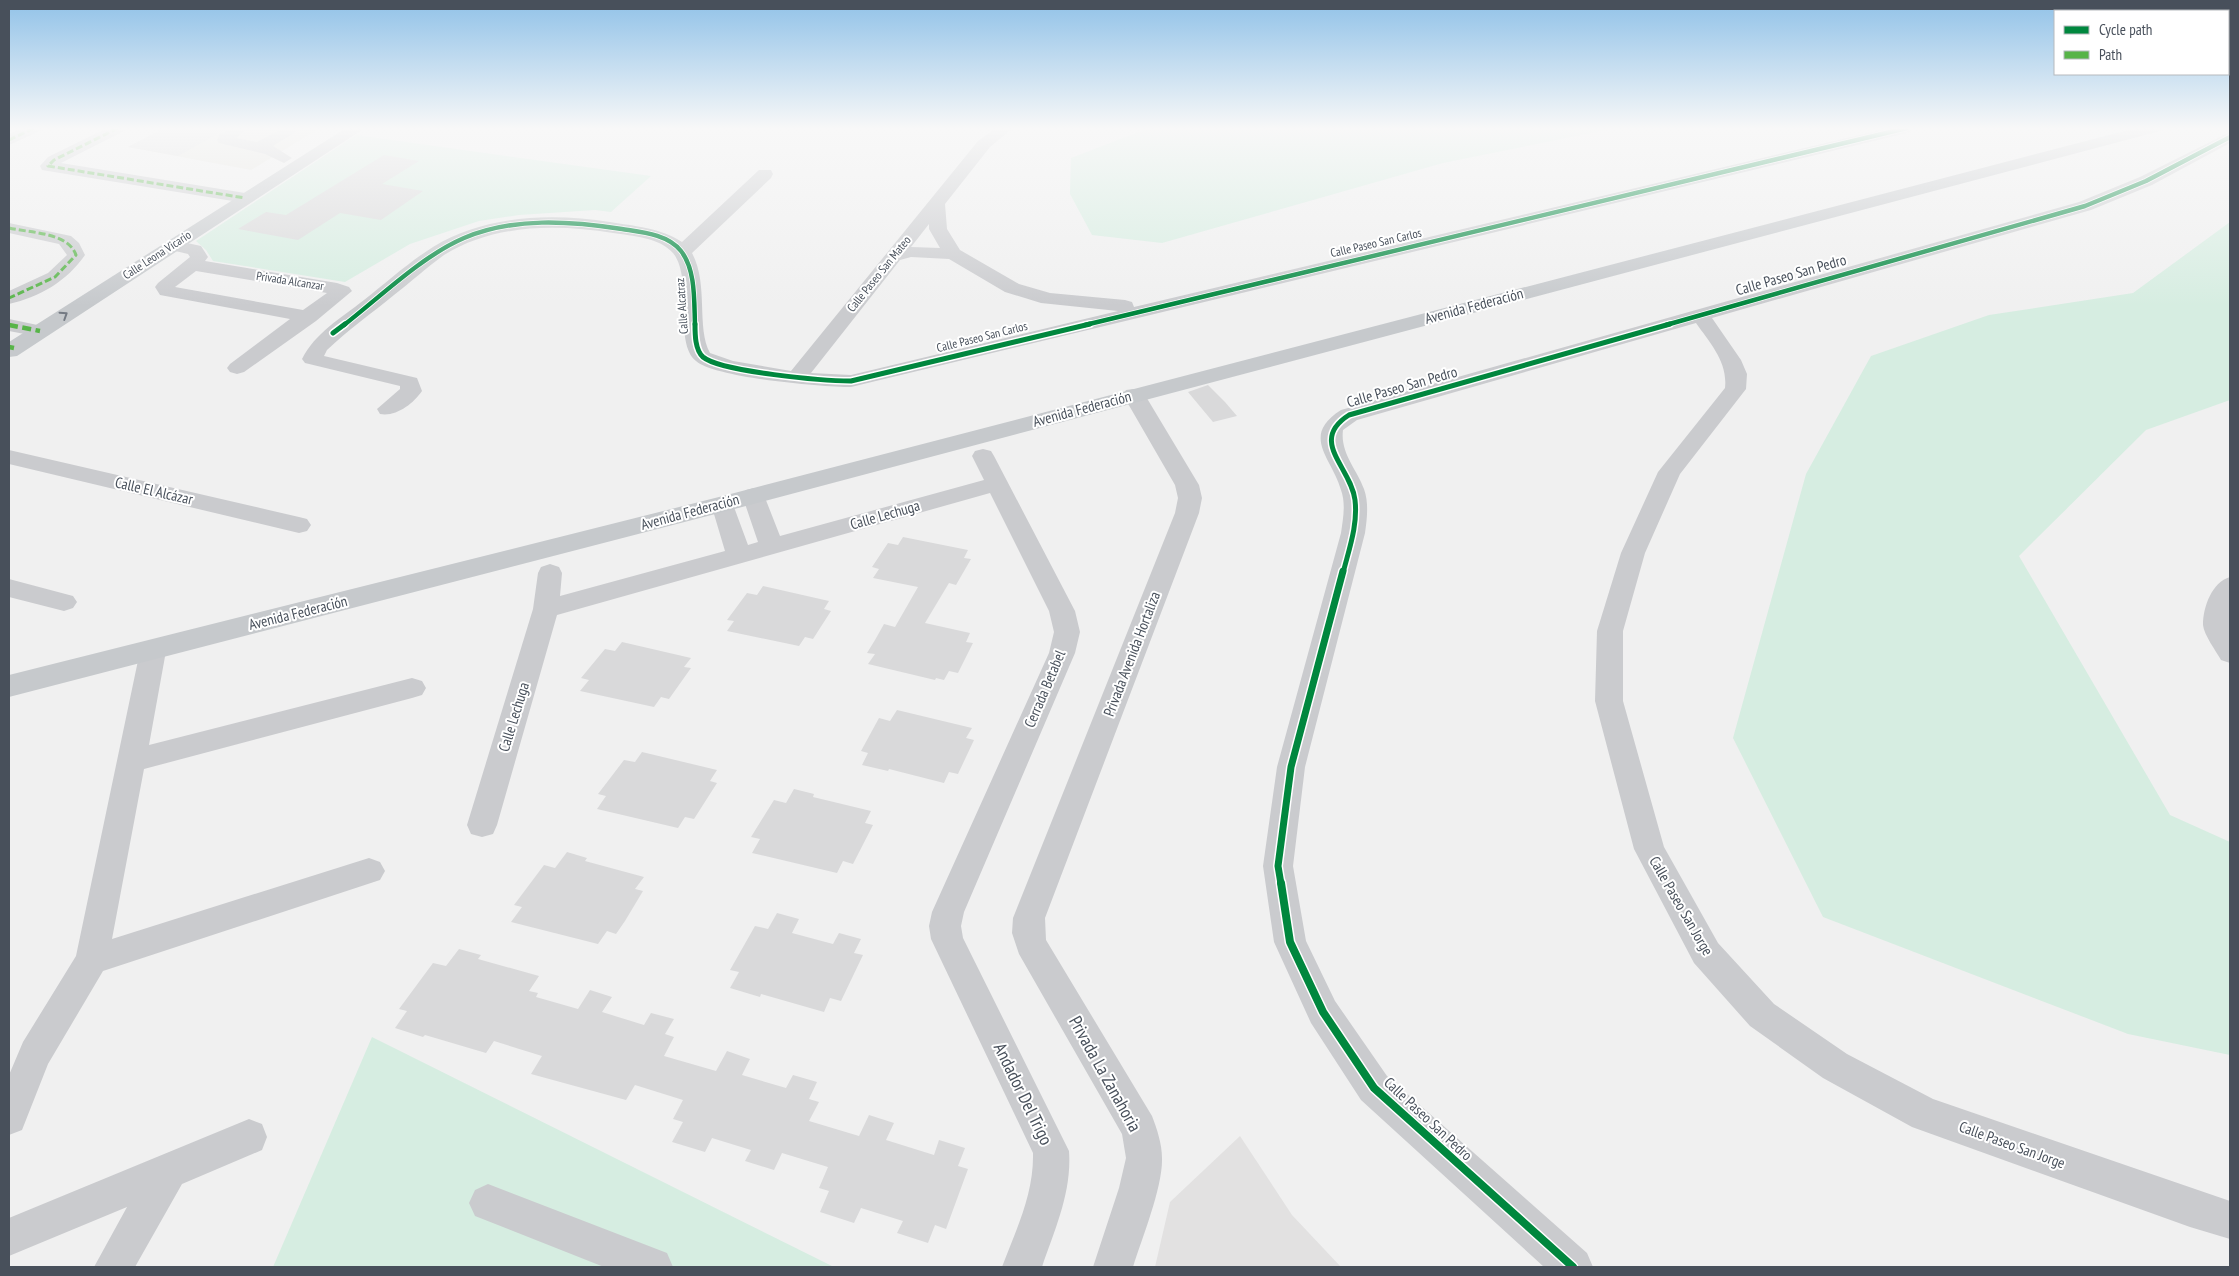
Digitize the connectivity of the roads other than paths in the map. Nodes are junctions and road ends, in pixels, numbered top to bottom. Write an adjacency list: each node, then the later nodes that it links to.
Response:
1 (179, 188): 9 (street)
2 (236, 188): 9 (main road, Calle Leona Vicario)
3 (262, 188): 10 (main road, Calle Leona Vicario)
4 (751, 188): 14 (street)
5 (949, 188): 11 (street, Calle Paseo San Mateo)
6 (1657, 188): 20 (street, Calle Paseo San Carlos)
7 (1927, 188): 29 (main road, Avenida Federación)
8 (2132, 188): 21 (street, Calle Paseo San Pedro)
9 (224, 195): 10 (street); 25 (main road, Calle Leona Vicario)
10 (245, 198): 13 (main road, Calle Leona Vicario)
11 (936, 204): 15 (street, Calle Paseo San Carlos); 16 (street, Calle Paseo San Mateo)
12 (9, 228): 18 (street)
13 (172, 245): 17 (street); 23 (main road, Calle Leona Vicario, one-way to 13)
14 (682, 252): 27 (street, Calle Alcatraz); 30 (street)
15 (954, 254): 16 (street); 19 (street, Calle Paseo San Carlos)
16 (894, 256): 27 (street, Calle Paseo San Mateo)
17 (194, 265): 22 (street); 22 (street, Privada Alcanzar)
18 (9, 298)
19 (1048, 299): 20 (street, Calle Paseo San Carlos); 24 (street)
20 (1161, 306): 24 (street, Calle Paseo San Carlos)
21 (1700, 314): 58 (street, Calle Paseo San Jorge); 64 (street, Calle Paseo San Pedro)
22 (308, 318): 26 (street, Privada Alcanzar)
23 (40, 331): 25 (street)
24 (1046, 332): 28 (street, Calle Paseo San Carlos)
25 (11, 339)
26 (237, 368)
27 (796, 378): 28 (street, Calle Alcatraz)
28 (850, 381)
29 (1134, 395): 34 (main road, Avenida Federación); 51 (street, Privada Avenida Hortaliza)
30 (388, 409)
31 (983, 456): 33 (street, Cerrada Betabel)
32 (9, 457): 36 (street, Calle El Alcázar)
33 (997, 484): 37 (street, Calle Lechuga); 52 (street, Cerrada Betabel)
34 (754, 495): 35 (main road, Avenida Federación); 37 (street)
35 (723, 504): 38 (street); 44 (main road, Avenida Federación)
36 (299, 525)
37 (772, 546): 38 (street, Calle Lechuga)
38 (739, 555): 43 (street, Calle Lechuga)
39 (550, 573): 43 (street, Calle Lechuga)
40 (2230, 586): 45 (street)
41 (9, 588): 42 (street)
42 (64, 602)
43 (546, 609): 49 (street, Calle Lechuga)
44 (153, 651): 46 (main road, Avenida Federación); 48 (street)
45 (2230, 653)
46 (10, 685)
47 (412, 688): 48 (street)
48 (131, 761): 53 (street)
49 (482, 825)
50 (369, 871): 53 (street)
51 (1029, 918): 63 (street, Privada La Zanahoria)
52 (945, 926): 62 (street, Andador Del Trigo)
53 (92, 960): 54 (street)
54 (9, 1117)
55 (249, 1137): 56 (street)
56 (168, 1172): 59 (street); 60 (street)
57 (488, 1203): 61 (street)
58 (2230, 1220)
59 (9, 1237)
60 (114, 1267)
61 (653, 1267)
62 (1022, 1267)
63 (1113, 1267)
64 (1573, 1267)

